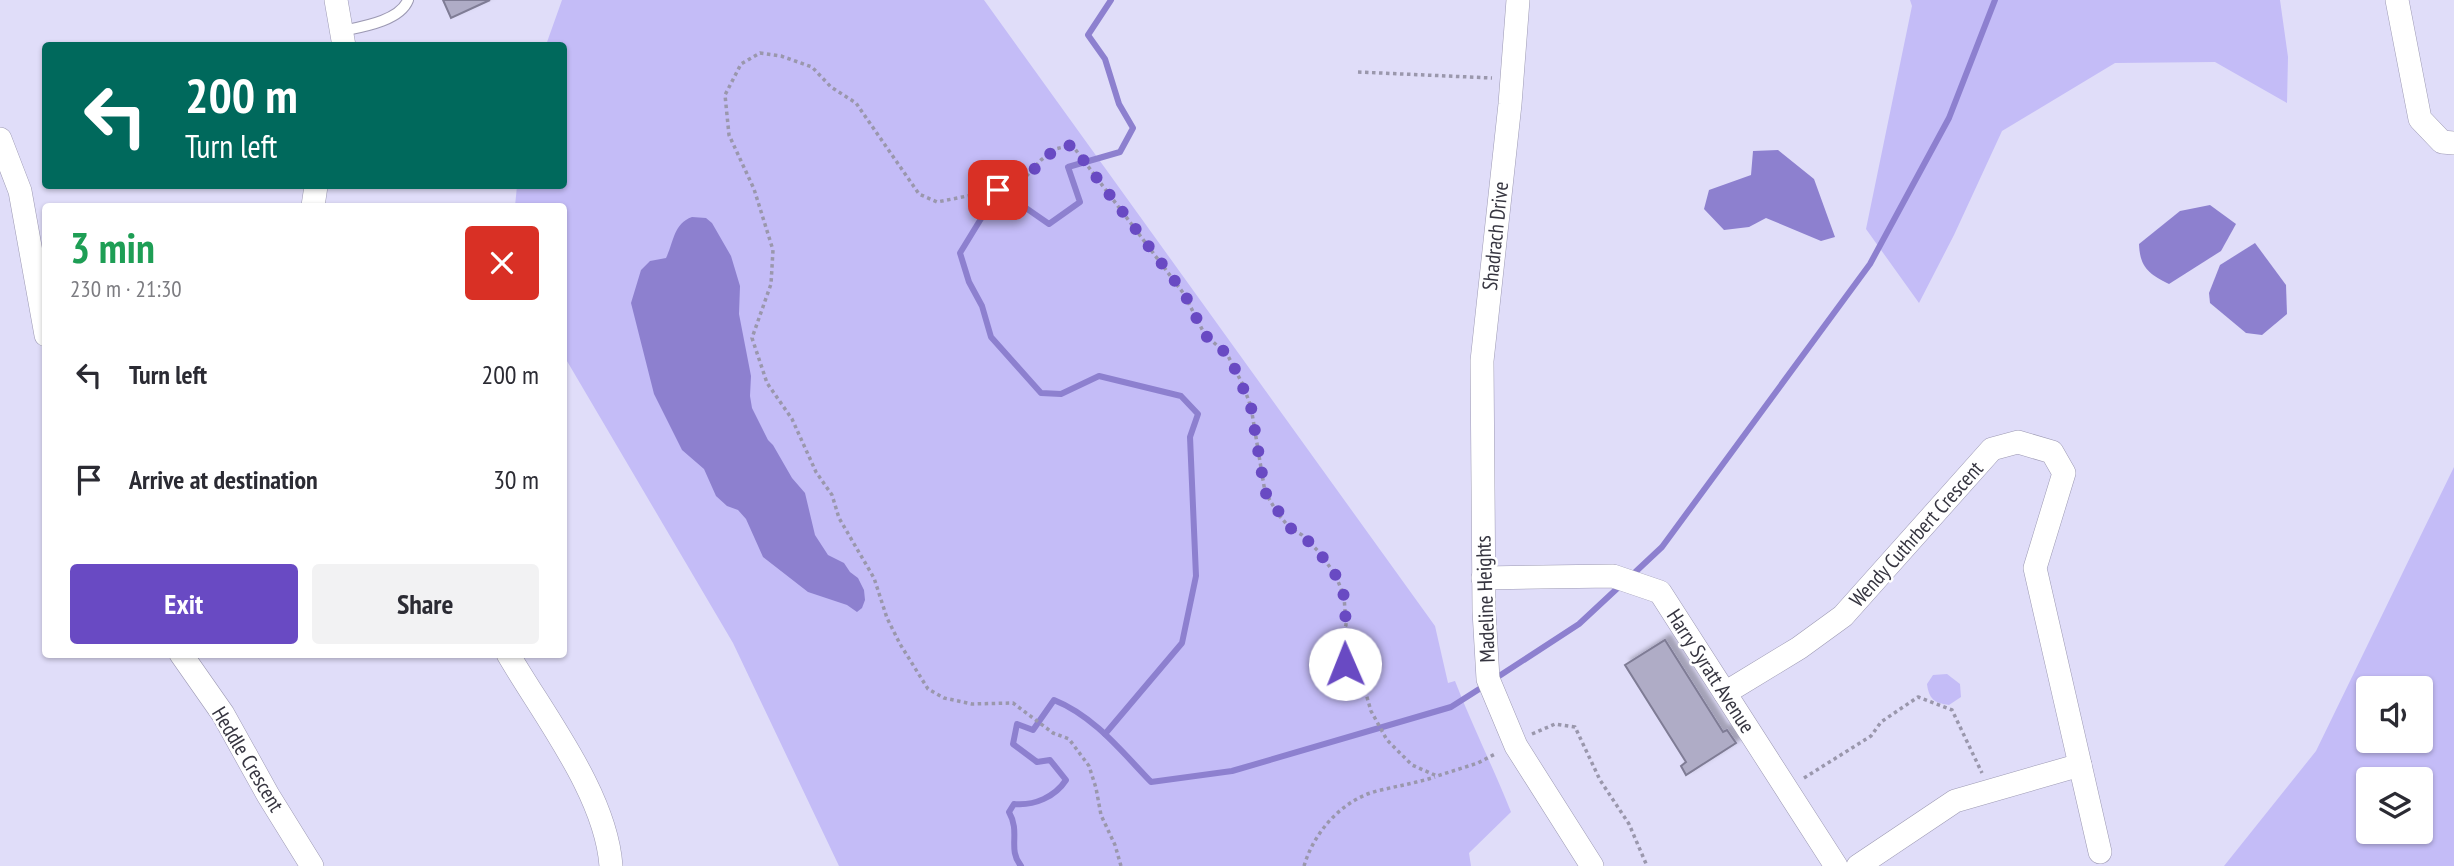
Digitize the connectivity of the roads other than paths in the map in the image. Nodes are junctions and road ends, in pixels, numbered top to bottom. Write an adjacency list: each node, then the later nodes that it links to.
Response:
1 (336, 0): 5 (street)
2 (408, 0): 5 (lane)
3 (1518, 0): 9 (street, Shadrach Drive)
4 (2397, 0): 7 (street)
5 (343, 38)
6 (0, 139): 8 (street)
7 (2454, 143)
8 (42, 313)
9 (1483, 472): 10 (street, Madeline Heights)
10 (1483, 578): 13 (street, Harry Syratt Avenue); 18 (street, Madeline Heights)
11 (184, 658): 16 (street, Heddle Crescent)
12 (510, 658): 17 (street)
13 (1725, 693): 14 (street, Wendy Cuthrbert Crescent); 19 (street, Harry Syratt Avenue)
14 (2080, 765): 15 (street, Wendy Cuthrbert Crescent); 20 (street)
15 (2100, 852)
16 (312, 866)
17 (611, 866)
18 (1592, 866)
19 (1836, 866)
20 (1858, 866)

